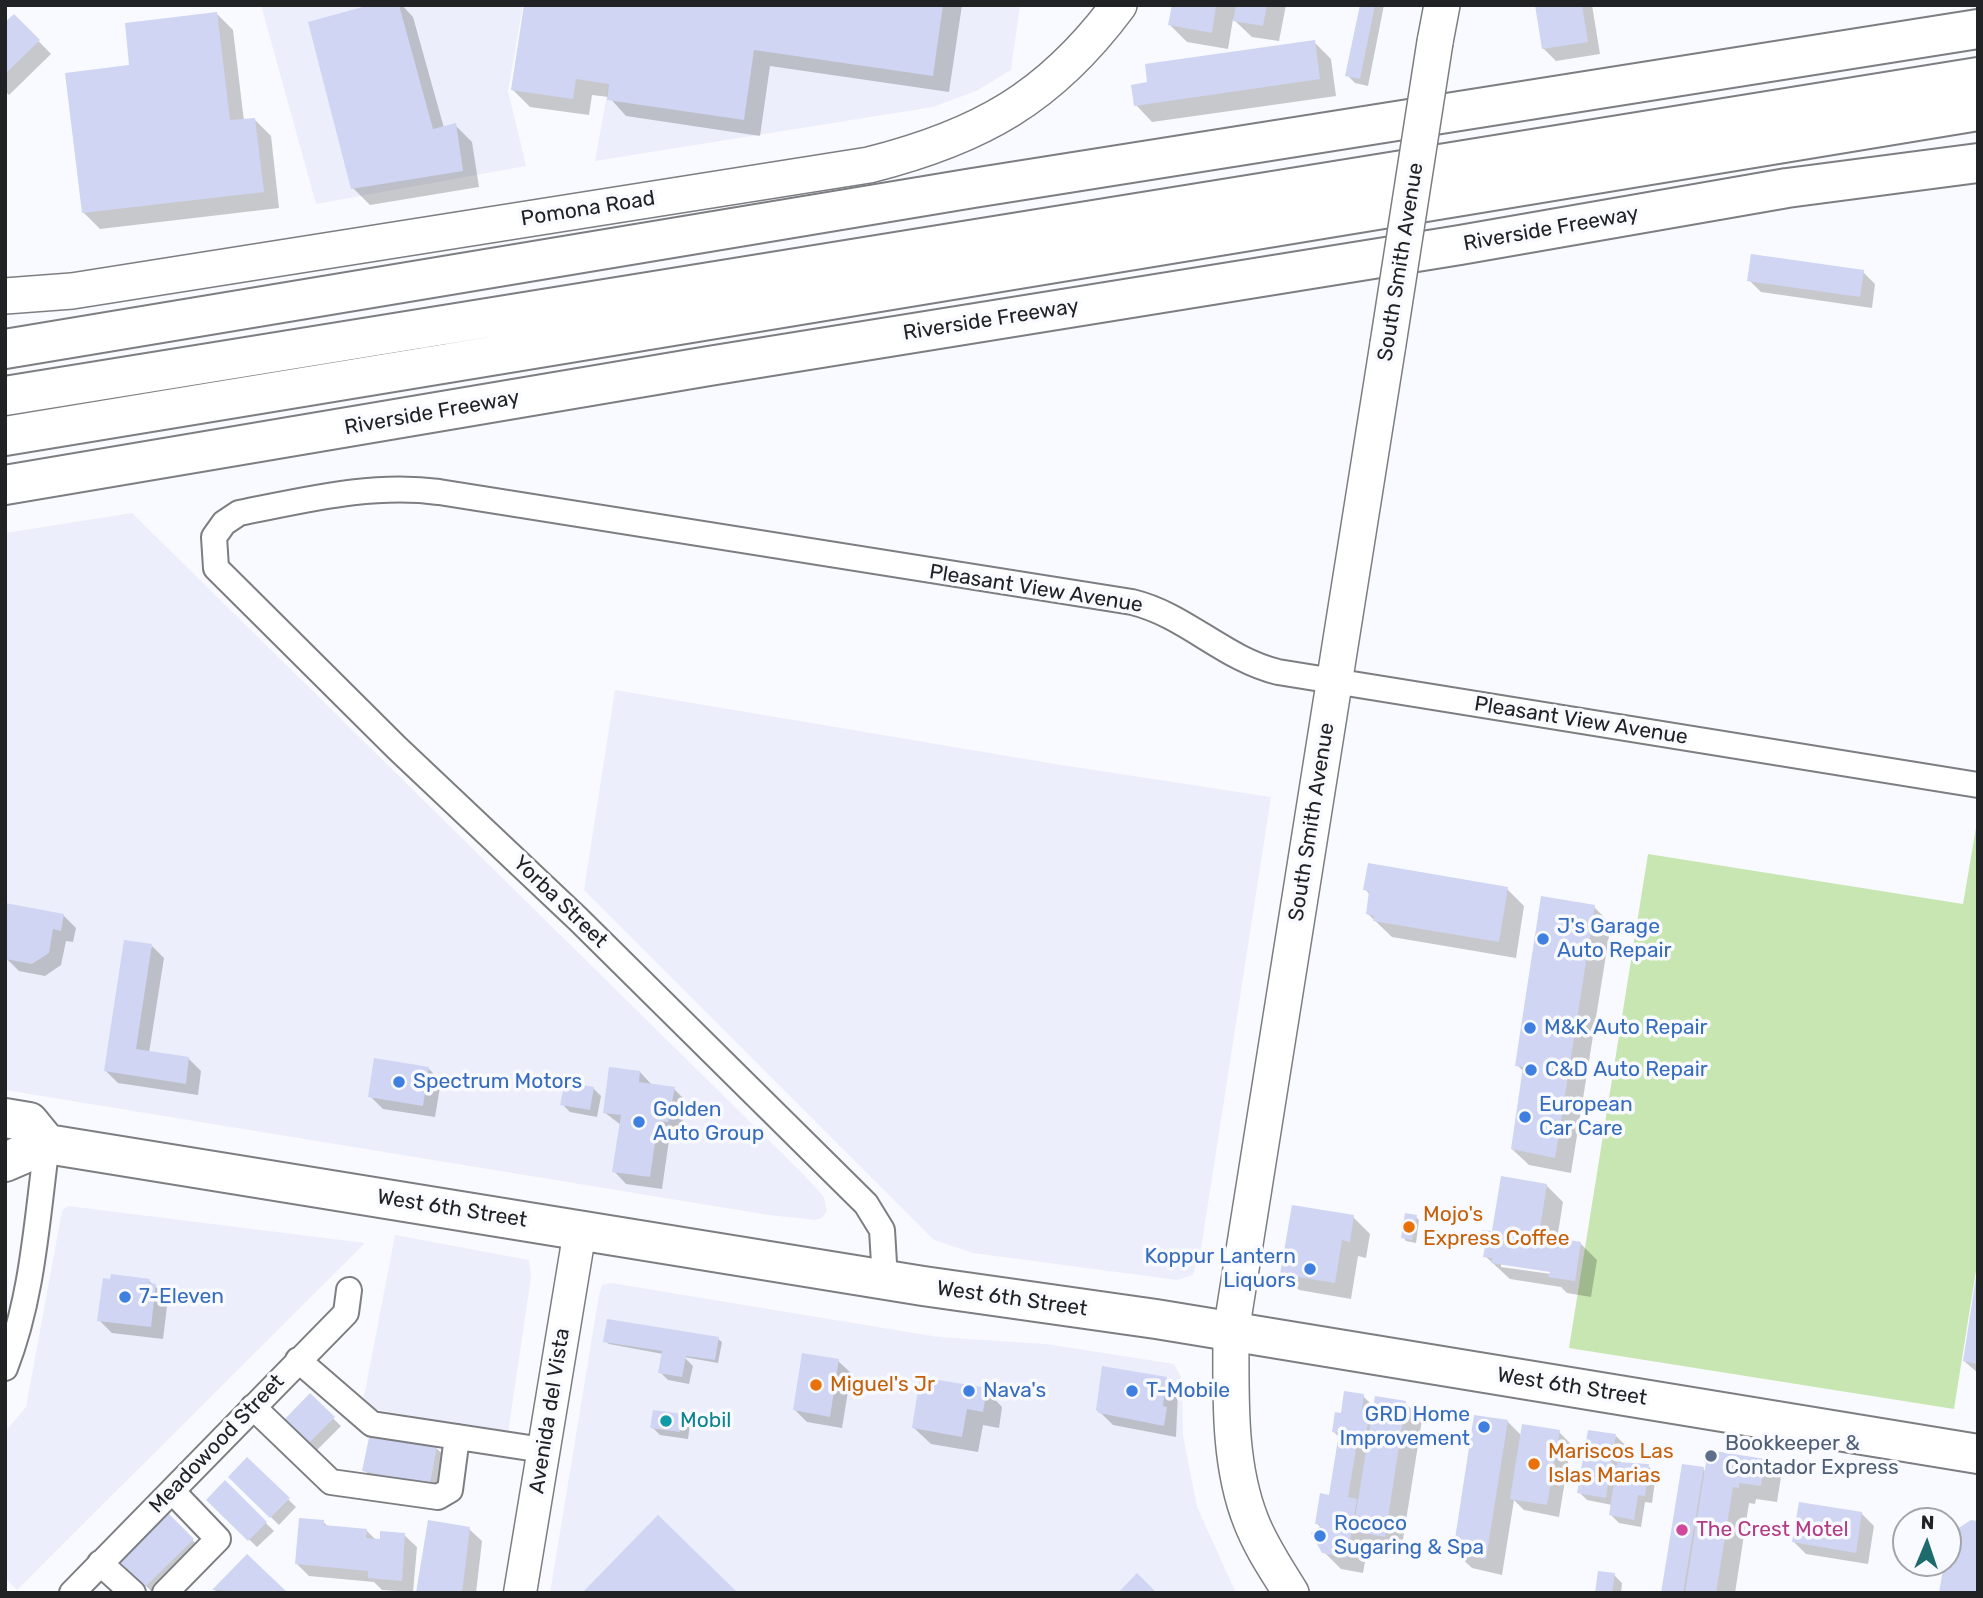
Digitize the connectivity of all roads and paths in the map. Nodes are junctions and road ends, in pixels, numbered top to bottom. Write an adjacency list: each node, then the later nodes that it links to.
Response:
1 (1119, 5): 7 (main road, Pomona Road)
2 (1442, 5): 13 (main road, South Smith Avenue, bridge)
3 (1978, 29): 8 (main road)
4 (1978, 77): 9 (main road)
5 (1978, 111): 10 (main road)
6 (1978, 163): 11 (main road, Riverside Freeway)
7 (5, 296)
8 (5, 349)
9 (5, 396)
10 (5, 436)
11 (5, 485)
12 (214, 537): 13 (street, Pleasant View Avenue); 19 (street, Yorba Street)
13 (1333, 681): 14 (street, Pleasant View Avenue); 21 (main road, South Smith Avenue)
14 (1978, 785)
15 (5, 1118): 16 (main road)
16 (47, 1144): 17 (main road); 18 (main road, West 6th Street); 23 (street)
17 (5, 1161)
18 (580, 1230): 19 (main road, West 6th Street); 26 (street, Avenida del Vista)
19 (884, 1280): 21 (main road, West 6th Street)
20 (349, 1290): 22 (street, Meadowood Street)
21 (1231, 1332): 27 (main road, West 6th Street); 34 (main road, South Smith Avenue)
22 (298, 1360): 24 (street, Meadowood Street); 25 (street)
23 (5, 1368)
24 (253, 1407): 25 (street); 28 (street, Meadowood Street)
25 (457, 1437): 26 (street)
26 (544, 1450): 33 (street, Avenida del Vista)
27 (1978, 1454)
28 (172, 1491): 29 (street, Meadowood Street); 32 (street)
29 (100, 1563): 30 (street, Meadowood Street); 31 (street)
30 (72, 1593)
31 (133, 1593)
32 (165, 1593)
33 (520, 1593)
34 (1291, 1593)

